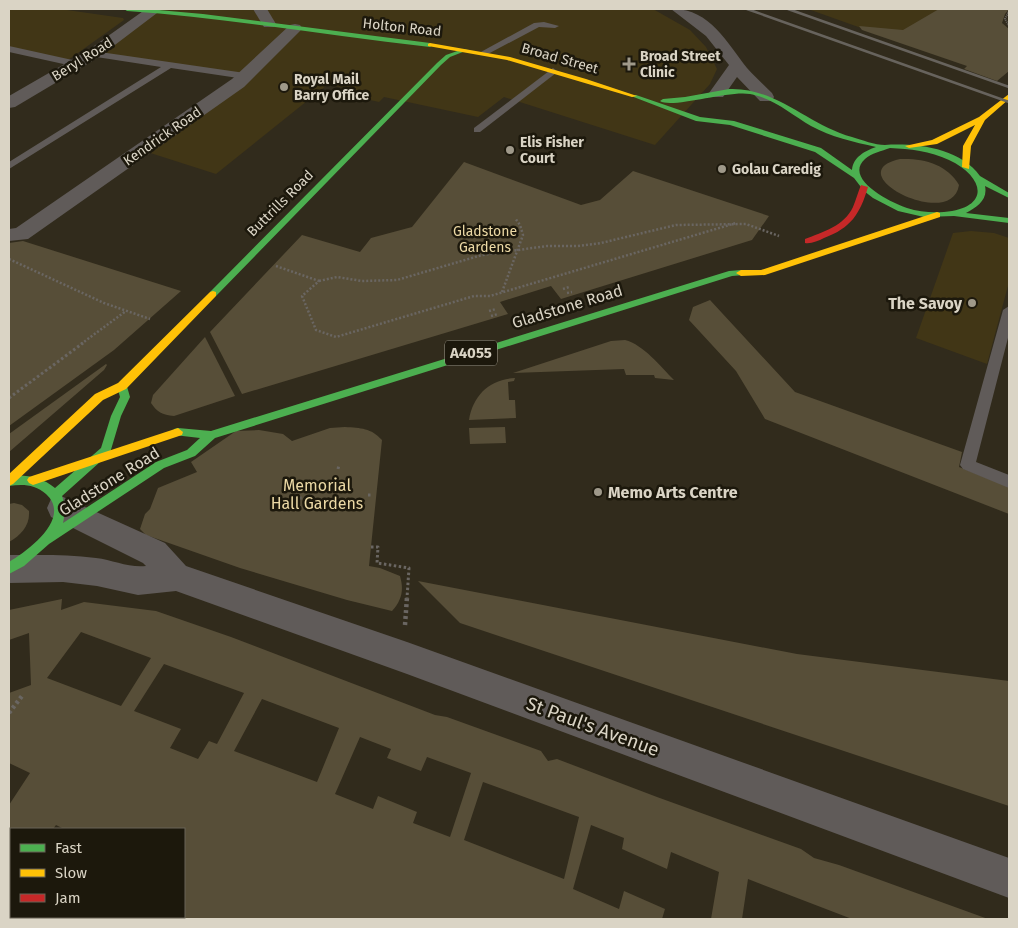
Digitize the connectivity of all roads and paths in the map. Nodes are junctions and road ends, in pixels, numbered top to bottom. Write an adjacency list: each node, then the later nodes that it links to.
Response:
1 (127, 9): 4 (main road, Holton Road)
2 (260, 9): 6 (street)
3 (678, 9): 16 (street)
4 (154, 10): 6 (main road, Holton Road); 13 (street, Beryl Road)
5 (1009, 11): 8 (path)
6 (269, 24): 9 (main road, Holton Road)
7 (555, 26): 12 (lane)
8 (1009, 26)
9 (294, 28): 11 (main road, Holton Road); 18 (street, Kendrick Road)
10 (9, 49): 14 (lane)
11 (465, 50): 12 (main road, Broad Street); 60 (main road, Buttrills Road)
12 (483, 53): 17 (main road, Broad Street)
13 (93, 54): 14 (street, Beryl Road); 15 (lane)
14 (77, 64): 22 (street, Beryl Road)
15 (170, 65): 18 (lane); 29 (lane)
16 (737, 66): 20 (street); 23 (street)
17 (552, 71): 21 (main road, Broad Street); 26 (lane)
18 (245, 76): 40 (street, Kendrick Road)
19 (1009, 96): 24 (main road)
20 (766, 97): 23 (main road, Broad Street); 28 (main road, Broad Street)
21 (645, 99): 23 (main road, Broad Street); 25 (main road, Broad Street)
22 (9, 103)
23 (712, 103): 25 (main road, Broad Street)
24 (982, 119): 27 (main road); 30 (main road)
25 (730, 123): 31 (main road, Broad Street)
26 (477, 130)
27 (909, 146): 28 (main road); 30 (main road)
28 (885, 147): 31 (main road)
29 (9, 166)
30 (966, 167): 32 (main road)
31 (856, 176): 33 (main road, Broad Street)
32 (978, 178): 34 (main road); 35 (main road)
33 (864, 187): 36 (main road, Broad Street); 42 (main road)
34 (1009, 196)
35 (956, 214): 36 (main road); 38 (main road)
36 (937, 216): 47 (main road, Gladstone Road / A4055)
37 (515, 218): 43 (path)
38 (1009, 221)
39 (736, 223): 41 (path); 43 (path); 51 (path)
40 (15, 235)
41 (779, 236)
42 (800, 243)
43 (518, 249): 48 (path); 51 (path)
44 (9, 258): 56 (path)
45 (750, 260): 47 (main road, Gladstone Road / A4055)
46 (274, 265): 48 (path)
47 (732, 273): 63 (main road, Gladstone Road / A4055)
48 (319, 281): 51 (path)
49 (569, 287): 50 (path)
50 (563, 289)
51 (502, 292)
52 (572, 292): 53 (path)
53 (567, 294)
54 (496, 309): 57 (path)
55 (1009, 310): 67 (lane)
56 (126, 311): 60 (path); 62 (path)
57 (489, 311)
58 (498, 314): 59 (path)
59 (491, 316)
60 (179, 328): 61 (main road, Buttrills Road)
61 (122, 386): 64 (main road); 66 (main road, Buttrills Road)
62 (9, 398)
63 (211, 435): 64 (main road, Gladstone Road / A4055); 70 (main road, Gladstone Road / A4055)
64 (99, 459): 65 (main road, Gladstone Road / A4055); 70 (main road)
65 (33, 480): 66 (main road, Gladstone Road); 70 (main road)
66 (9, 481)
67 (1009, 482)
68 (368, 495): 69 (path)
69 (373, 495)
70 (65, 507): 71 (main road, Gladstone Road / A4055); 71 (main road); 74 (street, St Paul's Avenue)
71 (48, 539): 73 (main road)
72 (371, 547): 75 (path)
73 (9, 568): 74 (street, St Paul's Avenue)
74 (176, 576): 78 (street, St Paul's Avenue)
75 (405, 615)
76 (22, 696): 77 (path)
77 (9, 713)
78 (1009, 878)

